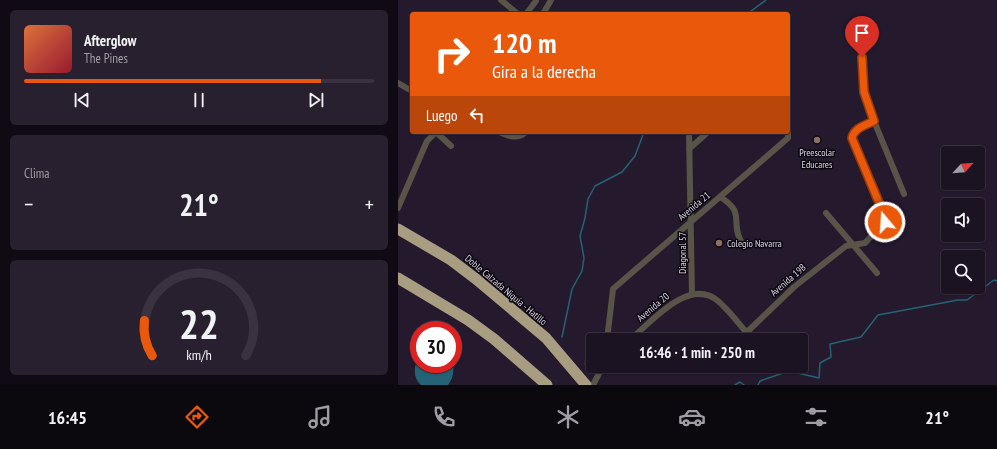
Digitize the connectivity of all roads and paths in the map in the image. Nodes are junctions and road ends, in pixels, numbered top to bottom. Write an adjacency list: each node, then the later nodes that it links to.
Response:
1 (501, 0): 4 (street)
2 (551, 0): 6 (street)
3 (536, 1): 5 (street)
4 (516, 12)
5 (528, 12)
6 (544, 12)
7 (862, 44): 11 (street)
8 (398, 81): 9 (street); 10 (street)
9 (410, 86)
10 (410, 90)
11 (874, 121): 21 (street); 28 (street)
12 (434, 134): 23 (street)
13 (438, 134): 19 (street)
14 (505, 134): 15 (street)
15 (524, 134)
16 (689, 134): 20 (street, Diagonal 57)
17 (706, 134): 20 (street)
18 (788, 134): 22 (street, Avenida 21)
19 (451, 146)
20 (689, 149): 25 (street, Diagonal 57)
21 (904, 194)
22 (720, 197): 25 (street, Avenida 21); 27 (street)
23 (398, 208)
24 (826, 213): 28 (street)
25 (692, 220): 31 (street, Diagonal 57); 33 (street, Avenida 21)
26 (399, 230): 37 (highway, Doble Calzada Niquia - Hatillo)
27 (742, 243)
28 (853, 245): 29 (street); 32 (street, Avenida 19B)
29 (877, 273)
30 (398, 278): 36 (highway)
31 (692, 294): 32 (street); 34 (street, Avenida 20)
32 (746, 332)
33 (608, 333)
34 (638, 333)
35 (599, 373): 38 (street)
36 (548, 385)
37 (586, 385)
38 (593, 385)

